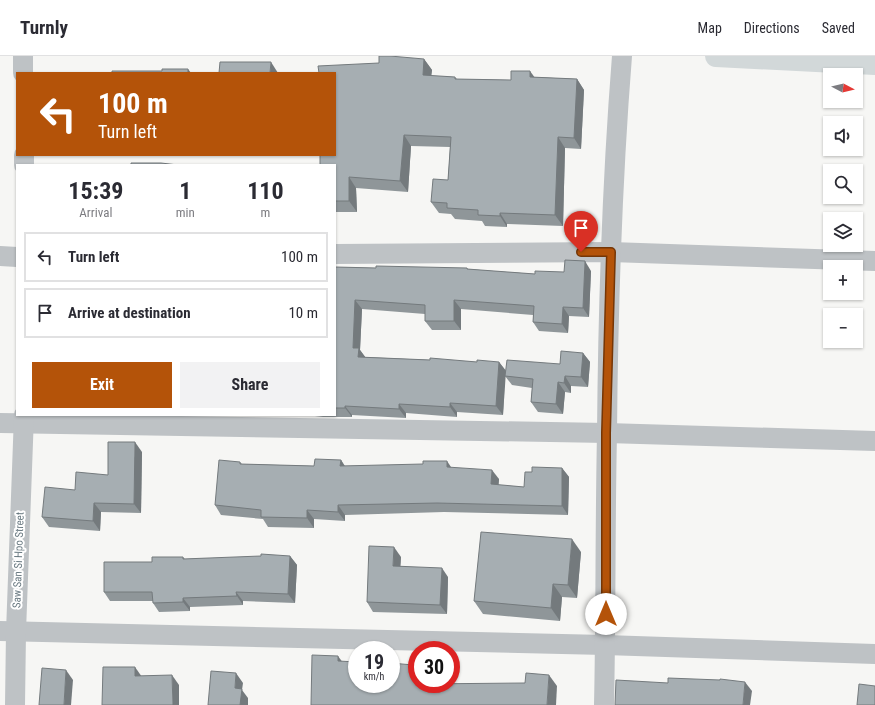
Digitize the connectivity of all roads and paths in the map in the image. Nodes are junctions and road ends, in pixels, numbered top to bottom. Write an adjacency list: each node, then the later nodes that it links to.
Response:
1 (23, 56): 5 (street)
2 (622, 56): 6 (street)
3 (716, 56): 4 (main road)
4 (875, 64)
5 (23, 72)
6 (611, 252): 7 (street); 10 (street); 13 (street)
7 (336, 254)
8 (0, 256): 9 (street)
9 (16, 257)
10 (875, 261)
11 (24, 419): 12 (street); 13 (street); 15 (street, Saw San Si Hpo Street)
12 (0, 423)
13 (606, 433): 14 (street); 16 (street)
14 (875, 441)
15 (8, 632): 16 (street); 18 (street, Saw San Si Hpo Street)
16 (605, 645): 17 (street); 19 (street)
17 (875, 654)
18 (15, 705)
19 (604, 705)

